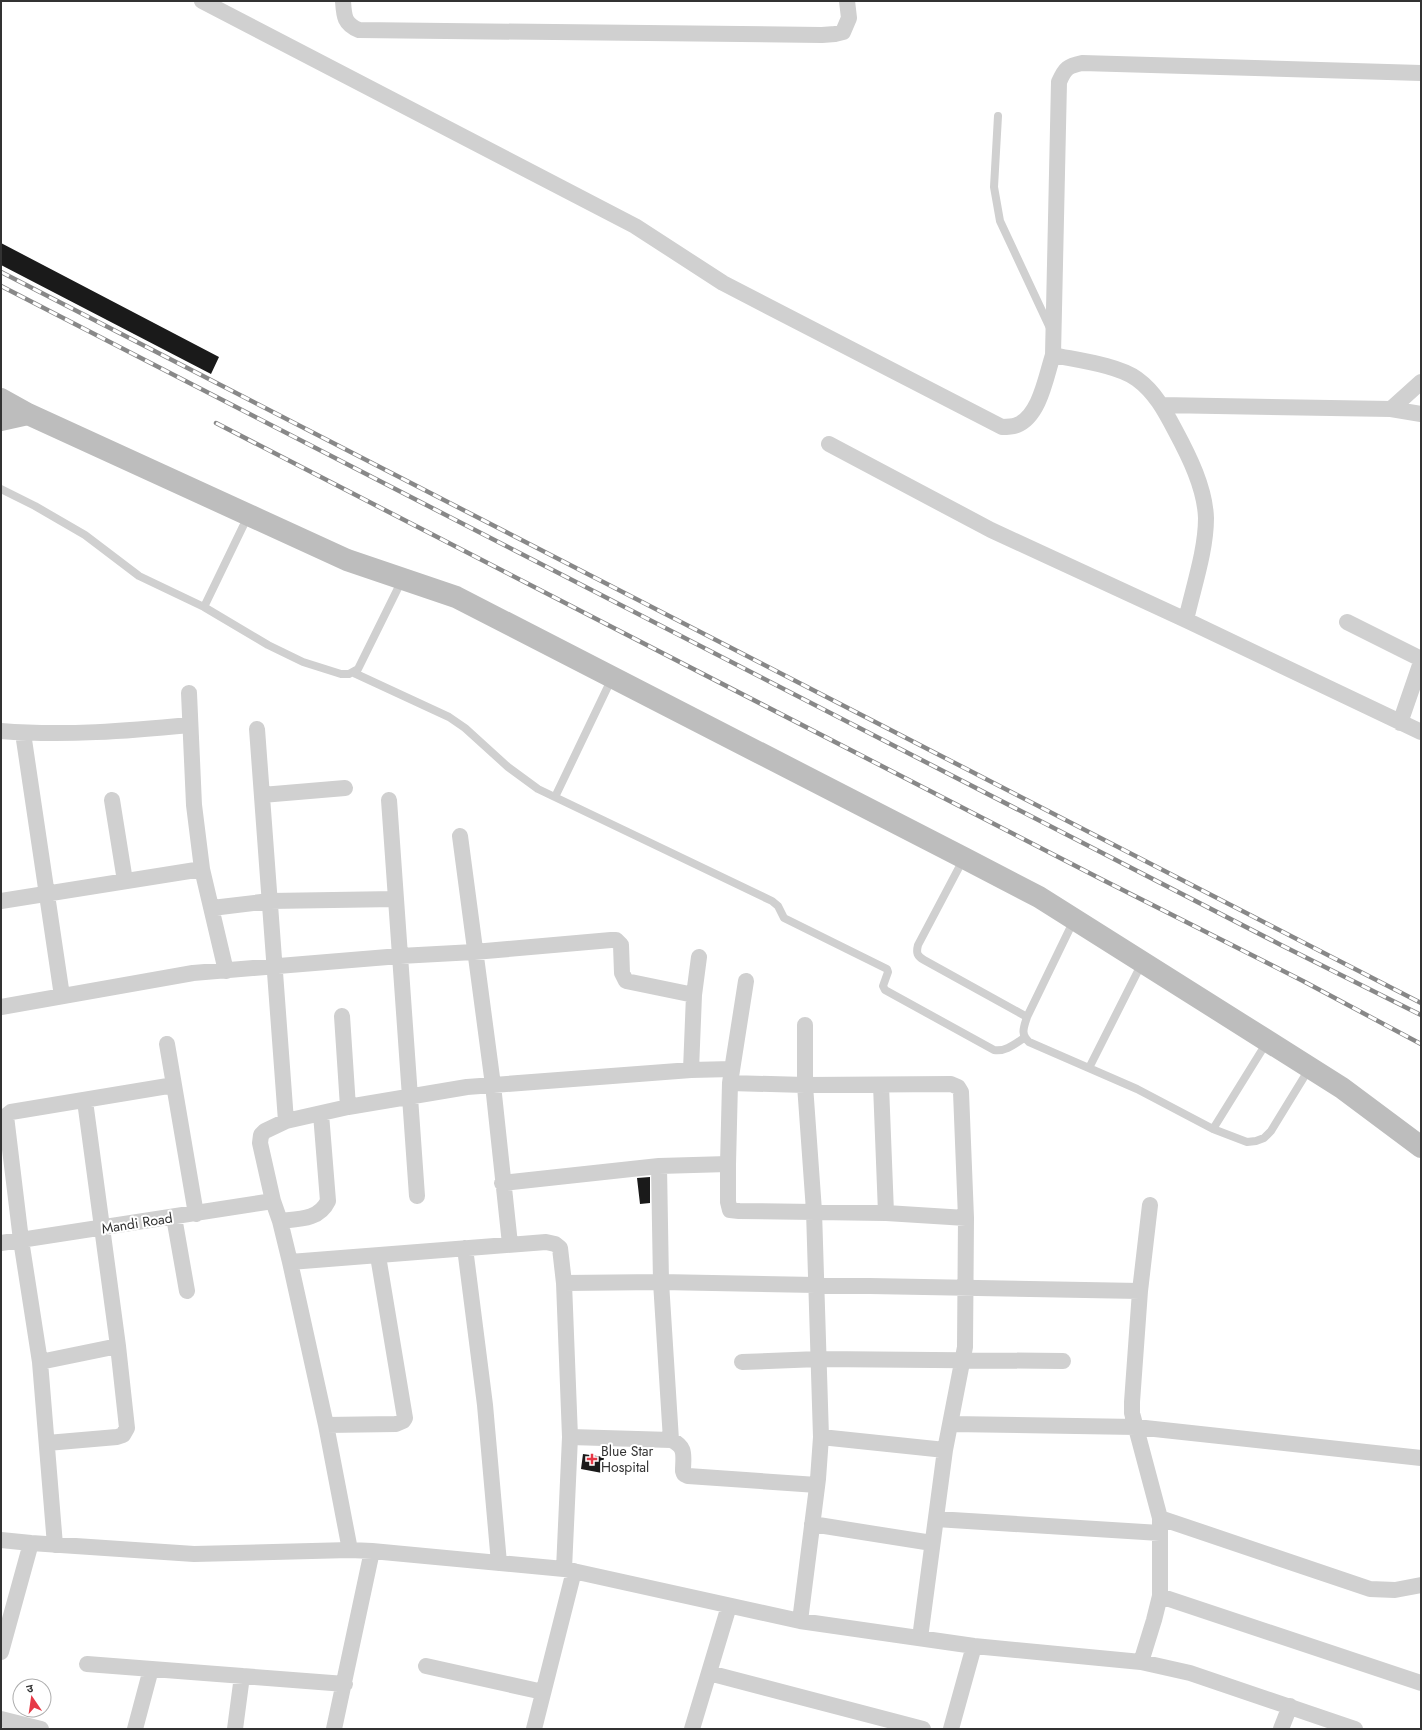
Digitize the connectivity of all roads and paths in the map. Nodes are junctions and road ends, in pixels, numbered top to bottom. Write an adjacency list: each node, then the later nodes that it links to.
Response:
1 (202, 1): 7 (street)
2 (343, 1): 3 (street)
3 (847, 1)
4 (1421, 73): 6 (street)
5 (998, 116): 6 (lane)
6 (1053, 334): 7 (street)
7 (1053, 355): 9 (street)
8 (1421, 382): 10 (street)
9 (1162, 405): 10 (street); 18 (street)
10 (1391, 410): 11 (street)
11 (1421, 414)
12 (1, 416): 15 (street)
13 (829, 444): 18 (street)
14 (1, 489): 17 (lane)
15 (248, 515): 16 (street); 17 (lane)
16 (402, 579): 21 (lane); 22 (street)
17 (204, 607): 21 (lane)
18 (1186, 620): 24 (street)
19 (1347, 622): 20 (street)
20 (1421, 660): 24 (street)
21 (354, 673): 32 (lane)
22 (612, 677): 32 (lane); 36 (street)
23 (190, 693): 25 (street)
24 (1400, 723): 28 (street)
25 (190, 725): 29 (street); 37 (street)
26 (257, 729): 31 (street)
27 (1, 731): 29 (street)
28 (1421, 732)
29 (23, 733): 39 (street)
30 (345, 788): 31 (street)
31 (262, 795): 41 (street)
32 (555, 797): 58 (lane)
33 (112, 800): 38 (street)
34 (389, 800): 40 (street)
35 (460, 836): 45 (street)
36 (964, 858): 44 (street); 56 (lane)
37 (202, 869): 38 (street); 43 (street)
38 (125, 882): 39 (street)
39 (46, 893): 42 (street); 53 (street)
40 (396, 899): 41 (street); 46 (street)
41 (270, 901): 43 (street); 49 (street)
42 (1, 902)
43 (212, 908): 50 (street)
44 (1075, 919): 48 (street); 56 (lane)
45 (474, 952): 46 (street); 52 (street); 66 (street)
46 (400, 956): 49 (street); 69 (street)
47 (699, 957): 52 (street)
48 (1143, 962): 59 (street); 61 (lane)
49 (274, 967): 50 (street); 73 (street)
50 (226, 971): 53 (street)
51 (746, 981): 64 (street)
52 (694, 995): 63 (street)
53 (62, 996): 54 (street)
54 (1, 1006)
55 (342, 1016): 71 (street)
56 (1027, 1017): 58 (lane)
57 (805, 1025): 67 (street)
58 (1024, 1038): 61 (lane)
59 (1267, 1041): 62 (street); 74 (lane)
60 (167, 1044): 65 (street)
61 (1089, 1068): 74 (lane)
62 (1310, 1068): 74 (lane); 75 (street)
63 (691, 1070): 64 (street); 66 (street)
64 (731, 1076): 67 (street); 76 (street)
65 (174, 1085): 70 (street); 84 (street)
66 (493, 1085): 69 (street); 78 (street)
67 (805, 1085): 68 (street); 82 (street)
68 (881, 1086): 83 (street); 86 (street)
69 (409, 1096): 71 (street); 79 (street)
70 (85, 1100): 88 (street); 89 (street)
71 (348, 1107): 72 (street)
72 (321, 1114): 73 (street); 87 (street)
73 (286, 1121): 80 (street)
74 (1213, 1129)
75 (1421, 1147)
76 (728, 1164): 77 (street); 82 (street)
77 (659, 1166): 78 (street); 95 (street)
78 (502, 1182): 91 (street)
79 (417, 1196)
80 (273, 1201): 84 (street, Mandi Road); 87 (street)
81 (1150, 1205): 99 (street)
82 (814, 1211): 83 (street); 97 (street)
83 (886, 1212): 86 (street)
84 (196, 1214): 85 (street, Mandi Road)
85 (174, 1218): 88 (street, Mandi Road); 100 (street)
86 (966, 1218): 98 (street)
87 (280, 1221): 94 (street)
88 (101, 1228): 89 (street, Mandi Road); 101 (street)
89 (21, 1240): 90 (street, Mandi Road); 105 (street)
90 (1, 1243)
91 (510, 1244): 92 (street); 96 (street)
92 (465, 1248): 93 (street); 126 (street)
93 (378, 1256): 94 (street); 108 (street)
94 (290, 1262): 108 (street)
95 (661, 1282): 96 (street); 97 (street); 112 (street)
96 (564, 1283): 110 (street)
97 (816, 1284): 98 (street); 102 (street)
98 (965, 1287): 99 (street); 103 (street)
99 (1140, 1290): 109 (street)
100 (187, 1291)
101 (118, 1346): 105 (street); 113 (street)
102 (819, 1359): 103 (street); 106 (street); 111 (street)
103 (963, 1359): 104 (street); 107 (street)
104 (1063, 1361)
105 (40, 1362): 113 (street)
106 (742, 1362)
107 (951, 1424): 109 (street); 114 (street)
108 (326, 1425): 124 (street)
109 (1136, 1427): 115 (street); 119 (street)
110 (570, 1437): 112 (street); 127 (street)
111 (821, 1437): 114 (street); 116 (street)
112 (671, 1440): 116 (street)
113 (47, 1443): 123 (street)
114 (945, 1450): 117 (street)
115 (1421, 1458)
116 (817, 1485): 118 (street)
117 (936, 1519): 119 (street); 122 (street)
118 (812, 1524): 122 (street); 131 (street)
119 (1160, 1525): 128 (street); 129 (street)
120 (1, 1540): 121 (street)
121 (31, 1543): 123 (street); 134 (street)
122 (932, 1543): 132 (street)
123 (55, 1545): 124 (street)
124 (350, 1550): 125 (street)
125 (372, 1551): 126 (street); 142 (street)
126 (498, 1563): 127 (street)
127 (569, 1570): 130 (street); 143 (street)
128 (1421, 1585)
129 (1160, 1596): 135 (street); 141 (street)
130 (729, 1606): 131 (street); 139 (street)
131 (800, 1621): 132 (street)
132 (920, 1638): 133 (street)
133 (974, 1646): 135 (street); 153 (street)
134 (1, 1652)
135 (1141, 1662): 144 (street)
136 (87, 1664): 138 (street)
137 (426, 1666): 143 (street)
138 (151, 1669): 140 (street); 147 (street)
139 (709, 1673): 151 (street); 152 (street)
140 (242, 1676): 142 (street); 148 (street)
141 (1421, 1683)
142 (345, 1684): 149 (street)
143 (543, 1692): 150 (street)
144 (1290, 1706): 154 (street); 155 (street)
145 (1, 1718): 146 (street)
146 (41, 1729)
147 (135, 1729)
148 (235, 1729)
149 (335, 1729)
150 (534, 1729)
151 (692, 1729)
152 (923, 1729)
153 (950, 1729)
154 (1281, 1729)
155 (1355, 1729)

